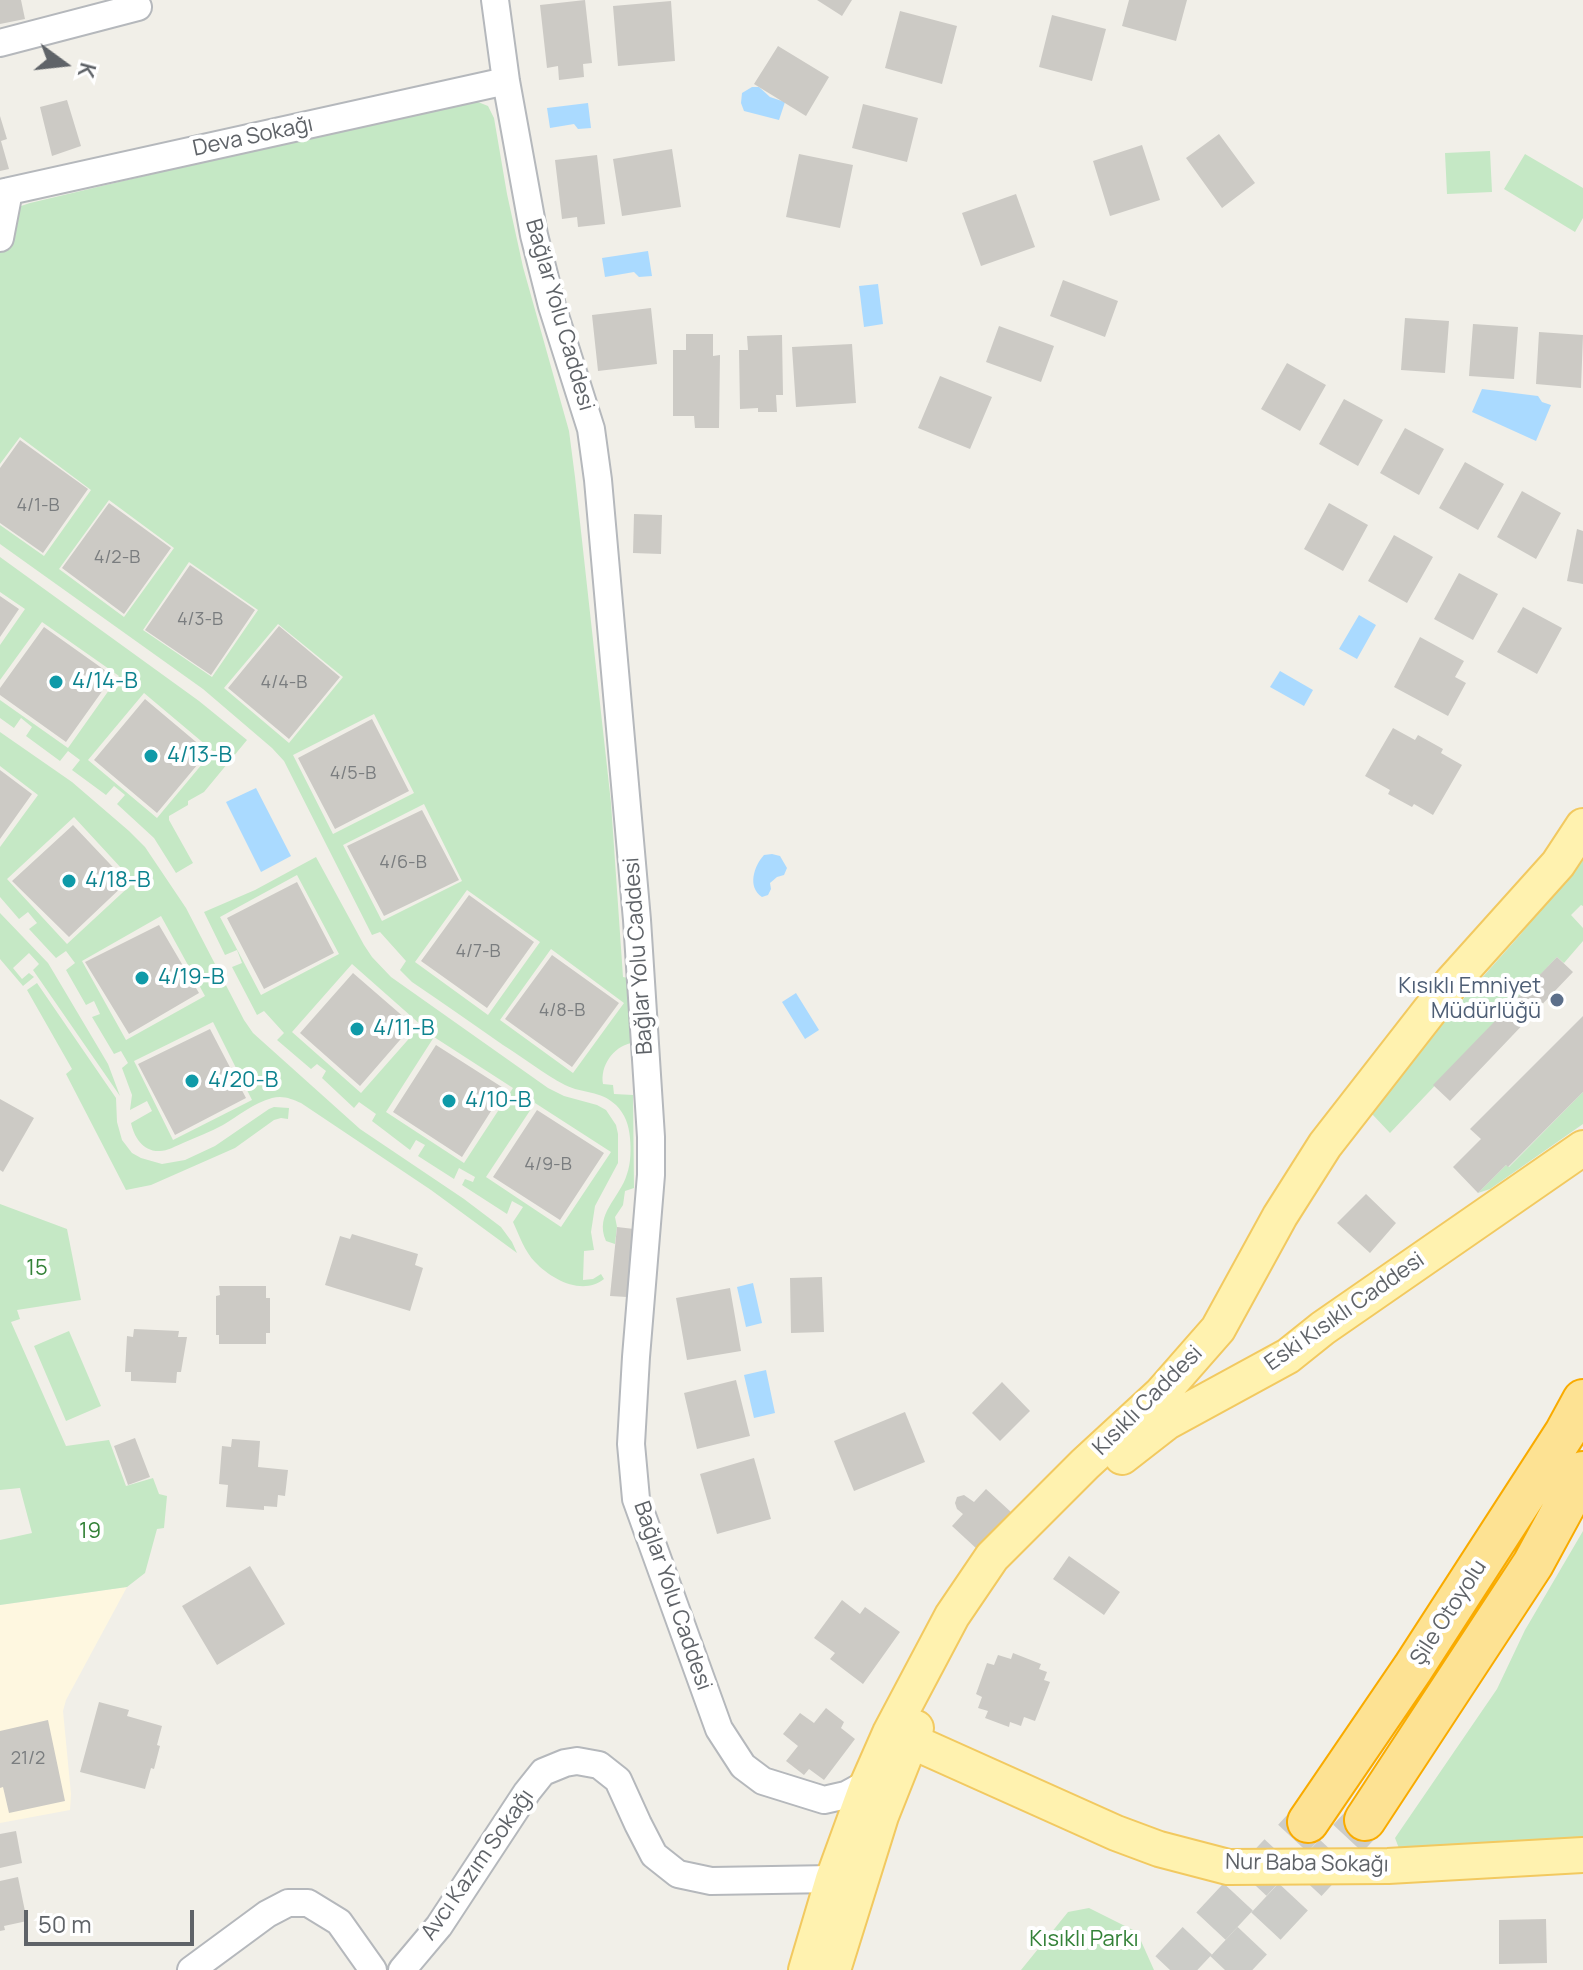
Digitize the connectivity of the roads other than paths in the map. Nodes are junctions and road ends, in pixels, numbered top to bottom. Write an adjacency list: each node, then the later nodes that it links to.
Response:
1 (495, 0): 4 (street, Bağlar Yolu Caddesi)
2 (138, 7): 3 (street)
3 (0, 43)
4 (506, 81): 5 (street, Deva Sokağı); 16 (street, Bağlar Yolu Caddesi)
5 (5, 192): 6 (street)
6 (0, 238)
7 (1583, 826): 9 (main road, Kısıklı Caddesi)
8 (1583, 1148): 10 (main road, Eski Kısıklı Caddesi)
9 (1218, 1329): 10 (main road); 15 (main road, Kısıklı Caddesi)
10 (1285, 1358): 15 (main road, Eski Kısıklı Caddesi)
11 (1583, 1400): 18 (highway, Şile Otoyolu)
12 (1583, 1472): 14 (highway, Şile Otoyolu)
13 (1583, 1486): 14 (highway)
14 (1533, 1564): 17 (highway, Şile Otoyolu)
15 (900, 1737): 16 (main road, Kısıklı Caddesi); 19 (main road, Nur Baba Sokağı); 25 (main road, Kısıklı Caddesi)
16 (868, 1783): 20 (main road, Kısıklı Caddesi)
17 (1365, 1820)
18 (1308, 1822)
19 (1583, 1855)
20 (833, 1879): 23 (street, Avcı Kazım Sokağı); 24 (main road, Kısıklı Caddesi)
21 (191, 1970): 22 (street)
22 (373, 1970)
23 (402, 1970)
24 (806, 1970)
25 (833, 1970)

